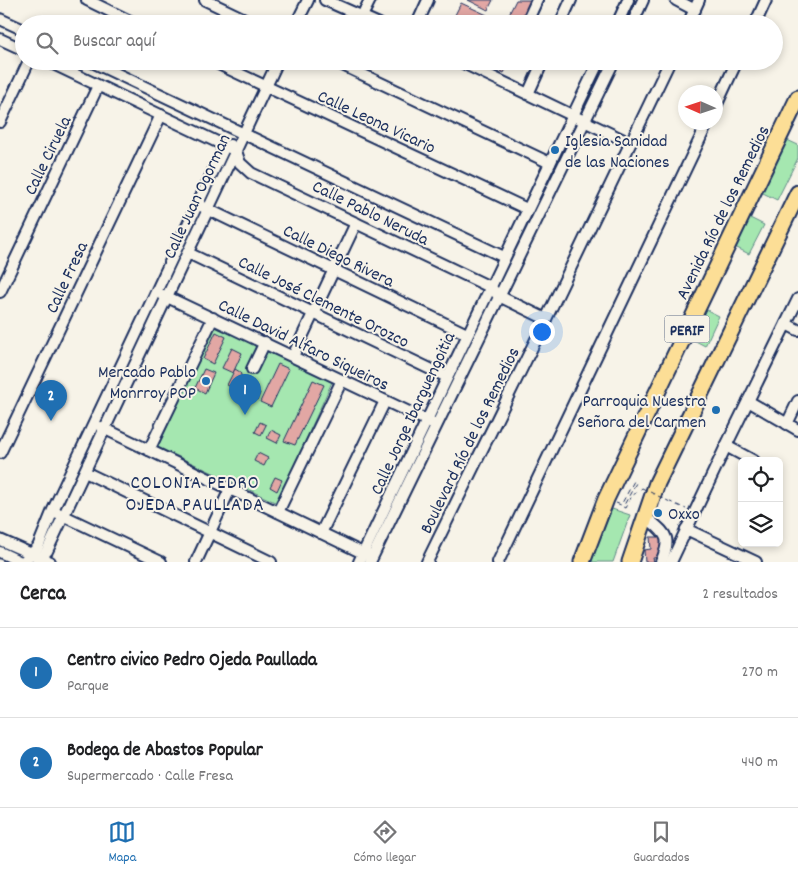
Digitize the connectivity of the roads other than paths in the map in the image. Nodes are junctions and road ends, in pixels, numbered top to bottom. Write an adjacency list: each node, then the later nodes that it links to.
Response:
1 (87, 0): 14 (street)
2 (205, 0): 15 (street)
3 (308, 0): 16 (street)
4 (325, 0): 17 (street)
5 (370, 0): 18 (street)
6 (428, 0): 19 (street)
7 (537, 0): 20 (street)
8 (571, 0): 21 (street)
9 (628, 0): 22 (street)
10 (643, 0): 23 (street)
11 (676, 0): 13 (street)
12 (766, 0): 24 (street)
13 (697, 5)
14 (118, 15)
15 (236, 15)
16 (300, 15)
17 (360, 15)
18 (362, 15)
19 (421, 15)
20 (530, 15)
21 (564, 15)
22 (621, 15)
23 (636, 15)
24 (759, 15)
25 (0, 19): 26 (street)
26 (15, 26)
27 (0, 39): 28 (street)
28 (15, 46)
29 (24, 70): 49 (street)
30 (65, 70): 41 (street)
31 (109, 70): 51 (street, Calle Pablo Neruda)
32 (231, 70): 42 (street, Calle Leona Vicario)
33 (274, 70): 42 (street)
34 (353, 70): 55 (street)
35 (478, 70): 44 (street)
36 (539, 70): 44 (street)
37 (595, 70): 47 (street, Calle Jorge Ibarguengoitia)
38 (610, 70): 48 (street, Calle Jorge Ibarguengoitia)
39 (666, 70): 52 (street, Boulevard Río de los Remedios)
40 (733, 70): 43 (street)
41 (98, 86): 46 (street); 65 (street, Calle Ciruela)
42 (266, 87): 51 (street); 59 (street, Calle Leona Vicario)
43 (723, 91)
44 (528, 94): 47 (street)
45 (798, 98): 115 (highway, Avenida Río de los Remedios / PERIF)
46 (161, 116): 53 (street); 92 (street, Calle Fresa)
47 (573, 116): 48 (street); 55 (street, Calle Jorge Ibarguengoitia)
48 (586, 121): 52 (street); 67 (street, Calle Jorge Ibarguengoitia)
49 (0, 122)
50 (704, 130): 114 (street)
51 (244, 134): 53 (street, Calle Juan Ogorman); 54 (street, Calle Juan Ogorman); 62 (street, Calle Pablo Neruda)
52 (630, 142): 73 (street, Boulevard Río de los Remedios)
53 (225, 146): 54 (street); 57 (street, Calle Juan Ogorman)
54 (236, 151): 58 (street, Calle Juan Ogorman); 60 (street, Calle Pablo Neruda)
55 (550, 163): 59 (street, Calle Jorge Ibarguengoitia)
56 (798, 193): 99 (highway, PERIF)
57 (198, 205): 58 (street, Calle Diego Rivera); 66 (street, Calle Juan Ogorman)
58 (208, 209): 61 (street, Calle Juan Ogorman); 63 (street, Calle Diego Rivera)
59 (527, 209): 62 (street, Calle Jorge Ibarguengoitia)
60 (356, 223): 63 (street); 64 (street, Calle Pablo Neruda)
61 (188, 253): 68 (street, Calle Juan Ogorman); 70 (street, Calle José Clemente Orozco)
62 (504, 257): 64 (street, Calle Jorge Ibarguengoitia)
63 (334, 271): 70 (street); 76 (street, Calle Diego Rivera)
64 (490, 287): 67 (street, Calle Pablo Neruda); 76 (street, Calle Jorge Ibarguengoitia)
65 (0, 292)
66 (158, 292): 68 (street, Calle David Alfaro Siqueiros); 86 (street, Calle Juan Ogorman)
67 (499, 296): 73 (street, Calle Pablo Neruda); 85 (street, Calle Jorge Ibarguengoitia)
68 (168, 297): 72 (street, Calle David Alfaro Siqueiros); 88 (street, Calle Juan Ogorman)
69 (798, 299): 71 (street)
70 (314, 314): 78 (street); 80 (street, Calle José Clemente Orozco)
71 (795, 314): 74 (street)
72 (213, 318): 77 (street, Calle David Alfaro Siqueiros); 91 (street)
73 (546, 319): 113 (street, Boulevard Río de los Remedios)
74 (786, 324): 75 (street); 83 (street)
75 (798, 330)
76 (467, 334): 80 (street, Calle Jorge Ibarguengoitia)
77 (265, 342): 78 (street, Calle David Alfaro Siqueiros); 79 (street)
78 (293, 356): 81 (street, Calle David Alfaro Siqueiros)
79 (252, 369)
80 (447, 378): 85 (street, Calle Jorge Ibarguengoitia)
81 (342, 380): 82 (street, Calle David Alfaro Siqueiros); 97 (street)
82 (385, 401): 85 (street, Calle David Alfaro Siqueiros); 102 (street)
83 (748, 401): 87 (street); 90 (street)
84 (798, 401): 87 (street)
85 (432, 422): 107 (street, Calle Jorge Ibarguengoitia)
86 (95, 424): 88 (street); 96 (street, Calle Juan Ogorman)
87 (787, 424): 89 (street)
88 (106, 429): 91 (street); 94 (street, Calle Juan Ogorman)
89 (798, 430)
90 (726, 446): 93 (street); 100 (street)
91 (149, 450): 95 (street)
92 (0, 453)
93 (747, 457)
94 (85, 472): 98 (street, Calle Juan Ogorman); 101 (street)
95 (230, 489): 97 (street); 101 (street)
96 (53, 510): 98 (street); 108 (street, Calle Juan Ogorman)
97 (278, 512): 102 (street)
98 (63, 515): 108 (street, Calle Juan Ogorman); 110 (street)
99 (645, 516): 104 (street); 116 (highway, PERIF)
100 (686, 529): 105 (street); 119 (street)
101 (210, 532): 111 (street); 112 (street)
102 (321, 533): 107 (street)
103 (0, 540): 108 (street)
104 (667, 541): 105 (street); 117 (street)
105 (681, 542): 118 (street)
106 (0, 552): 109 (street)
107 (366, 558)
108 (40, 559): 109 (street)
109 (22, 562)
110 (161, 562)
111 (196, 562)
112 (271, 562)
113 (427, 562)
114 (498, 562)
115 (582, 562)
116 (630, 562)
117 (661, 562)
118 (671, 562)
119 (756, 562)

